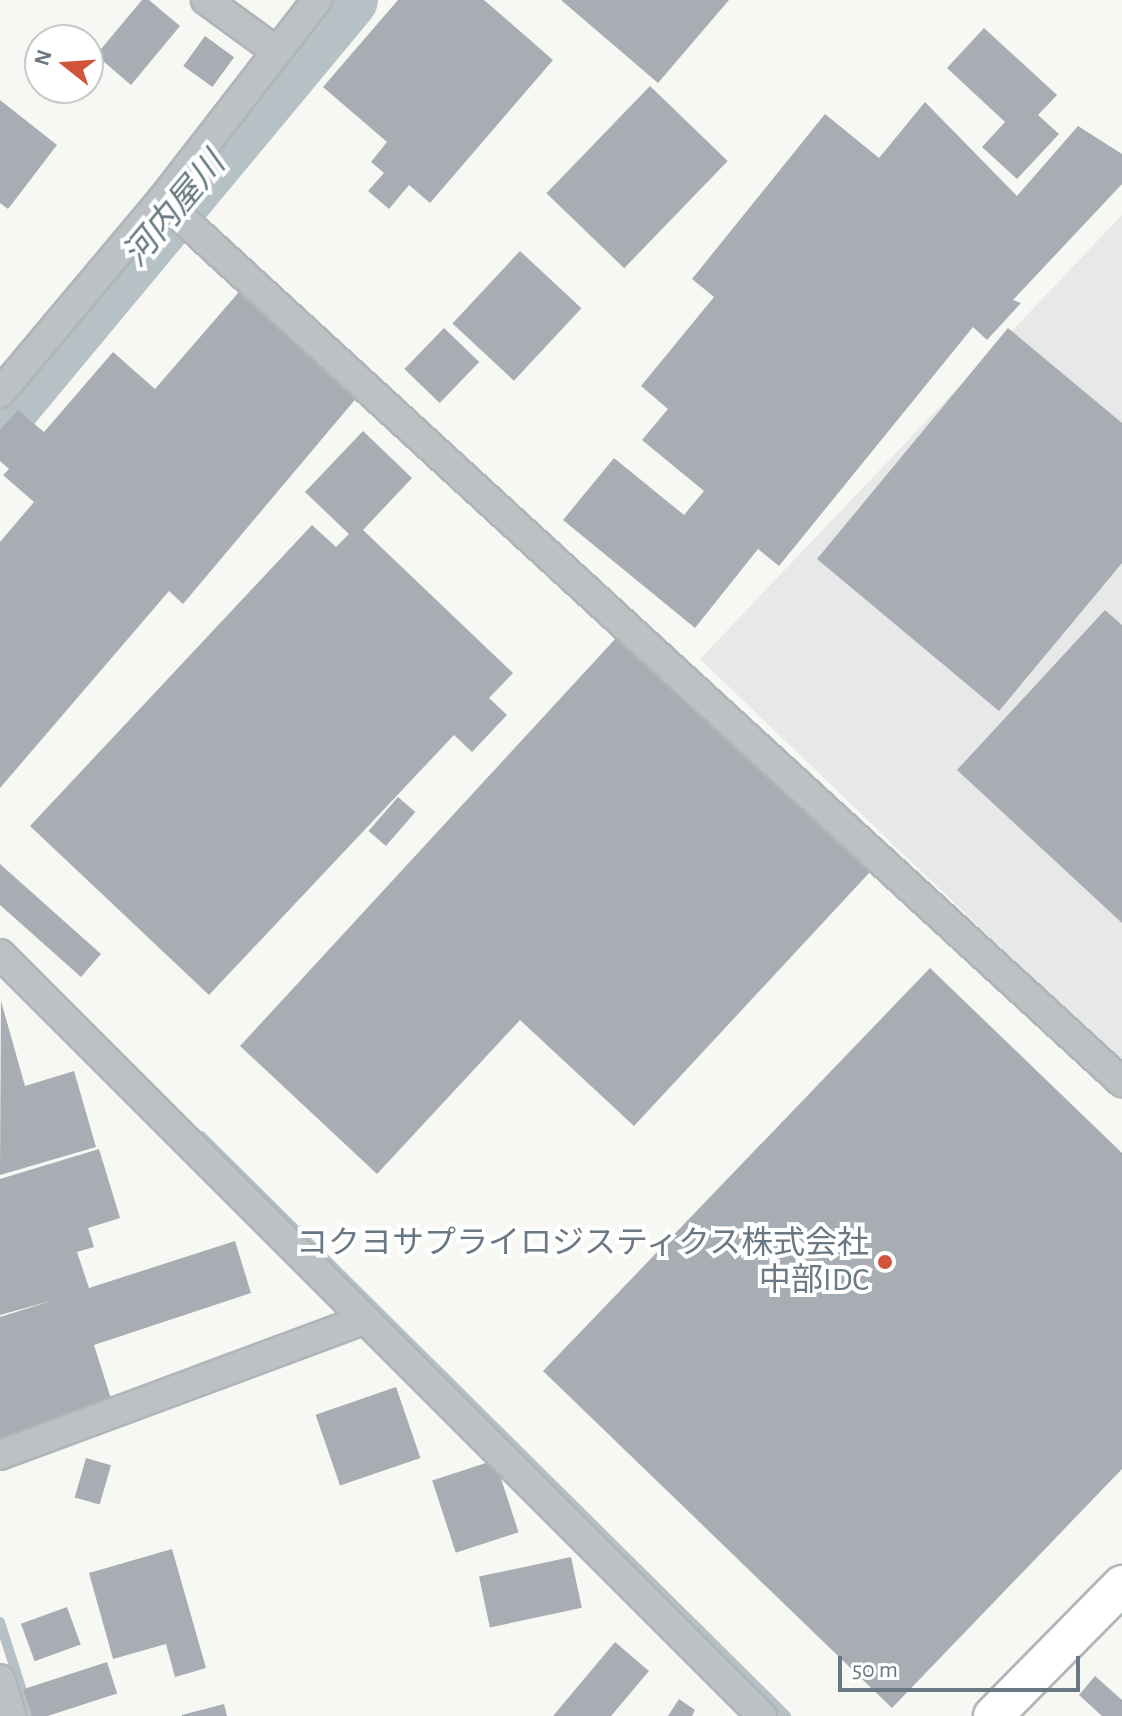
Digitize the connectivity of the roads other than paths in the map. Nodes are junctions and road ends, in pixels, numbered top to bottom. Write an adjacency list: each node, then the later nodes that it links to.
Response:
1 (206, 0): 3 (street)
2 (317, 0): 3 (street)
3 (276, 51): 4 (street)
4 (162, 200): 5 (street); 7 (street)
5 (0, 393)
6 (0, 954): 8 (street)
7 (1122, 1082)
8 (365, 1319): 9 (street); 13 (street)
9 (0, 1455)
10 (1122, 1585): 14 (street)
11 (0, 1679): 12 (street)
12 (11, 1716)
13 (762, 1716)
14 (993, 1716)

